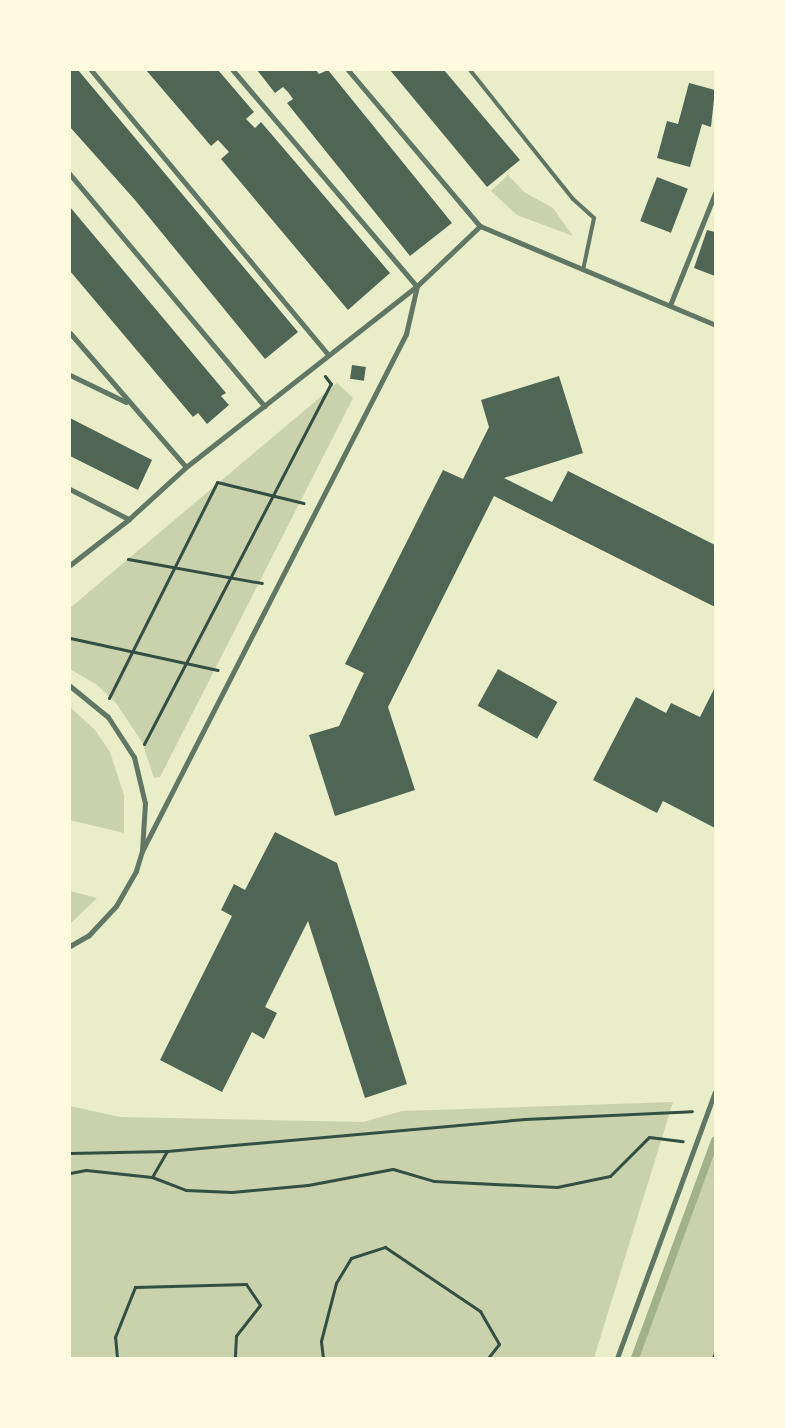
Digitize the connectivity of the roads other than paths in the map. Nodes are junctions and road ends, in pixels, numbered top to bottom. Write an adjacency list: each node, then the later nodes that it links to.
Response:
1 (91, 70): 13 (street)
2 (233, 70): 9 (street)
3 (348, 70): 7 (street)
4 (470, 70): 8 (lane)
5 (70, 174): 16 (street)
6 (715, 193): 10 (street)
7 (480, 226): 8 (street); 9 (street)
8 (583, 270): 10 (street)
9 (417, 286): 13 (street); 22 (street)
10 (670, 305): 11 (street)
11 (715, 324)
12 (70, 333): 15 (street)
13 (328, 354): 16 (street)
14 (70, 375): 15 (street)
15 (130, 404): 17 (street)
16 (265, 406): 17 (street)
17 (186, 467): 19 (street)
18 (70, 489): 19 (street)
19 (129, 519): 20 (street)
20 (70, 565)
21 (70, 686): 22 (street)
22 (142, 851): 23 (street)
23 (70, 946)
24 (715, 1092): 25 (street)
25 (617, 1358)

